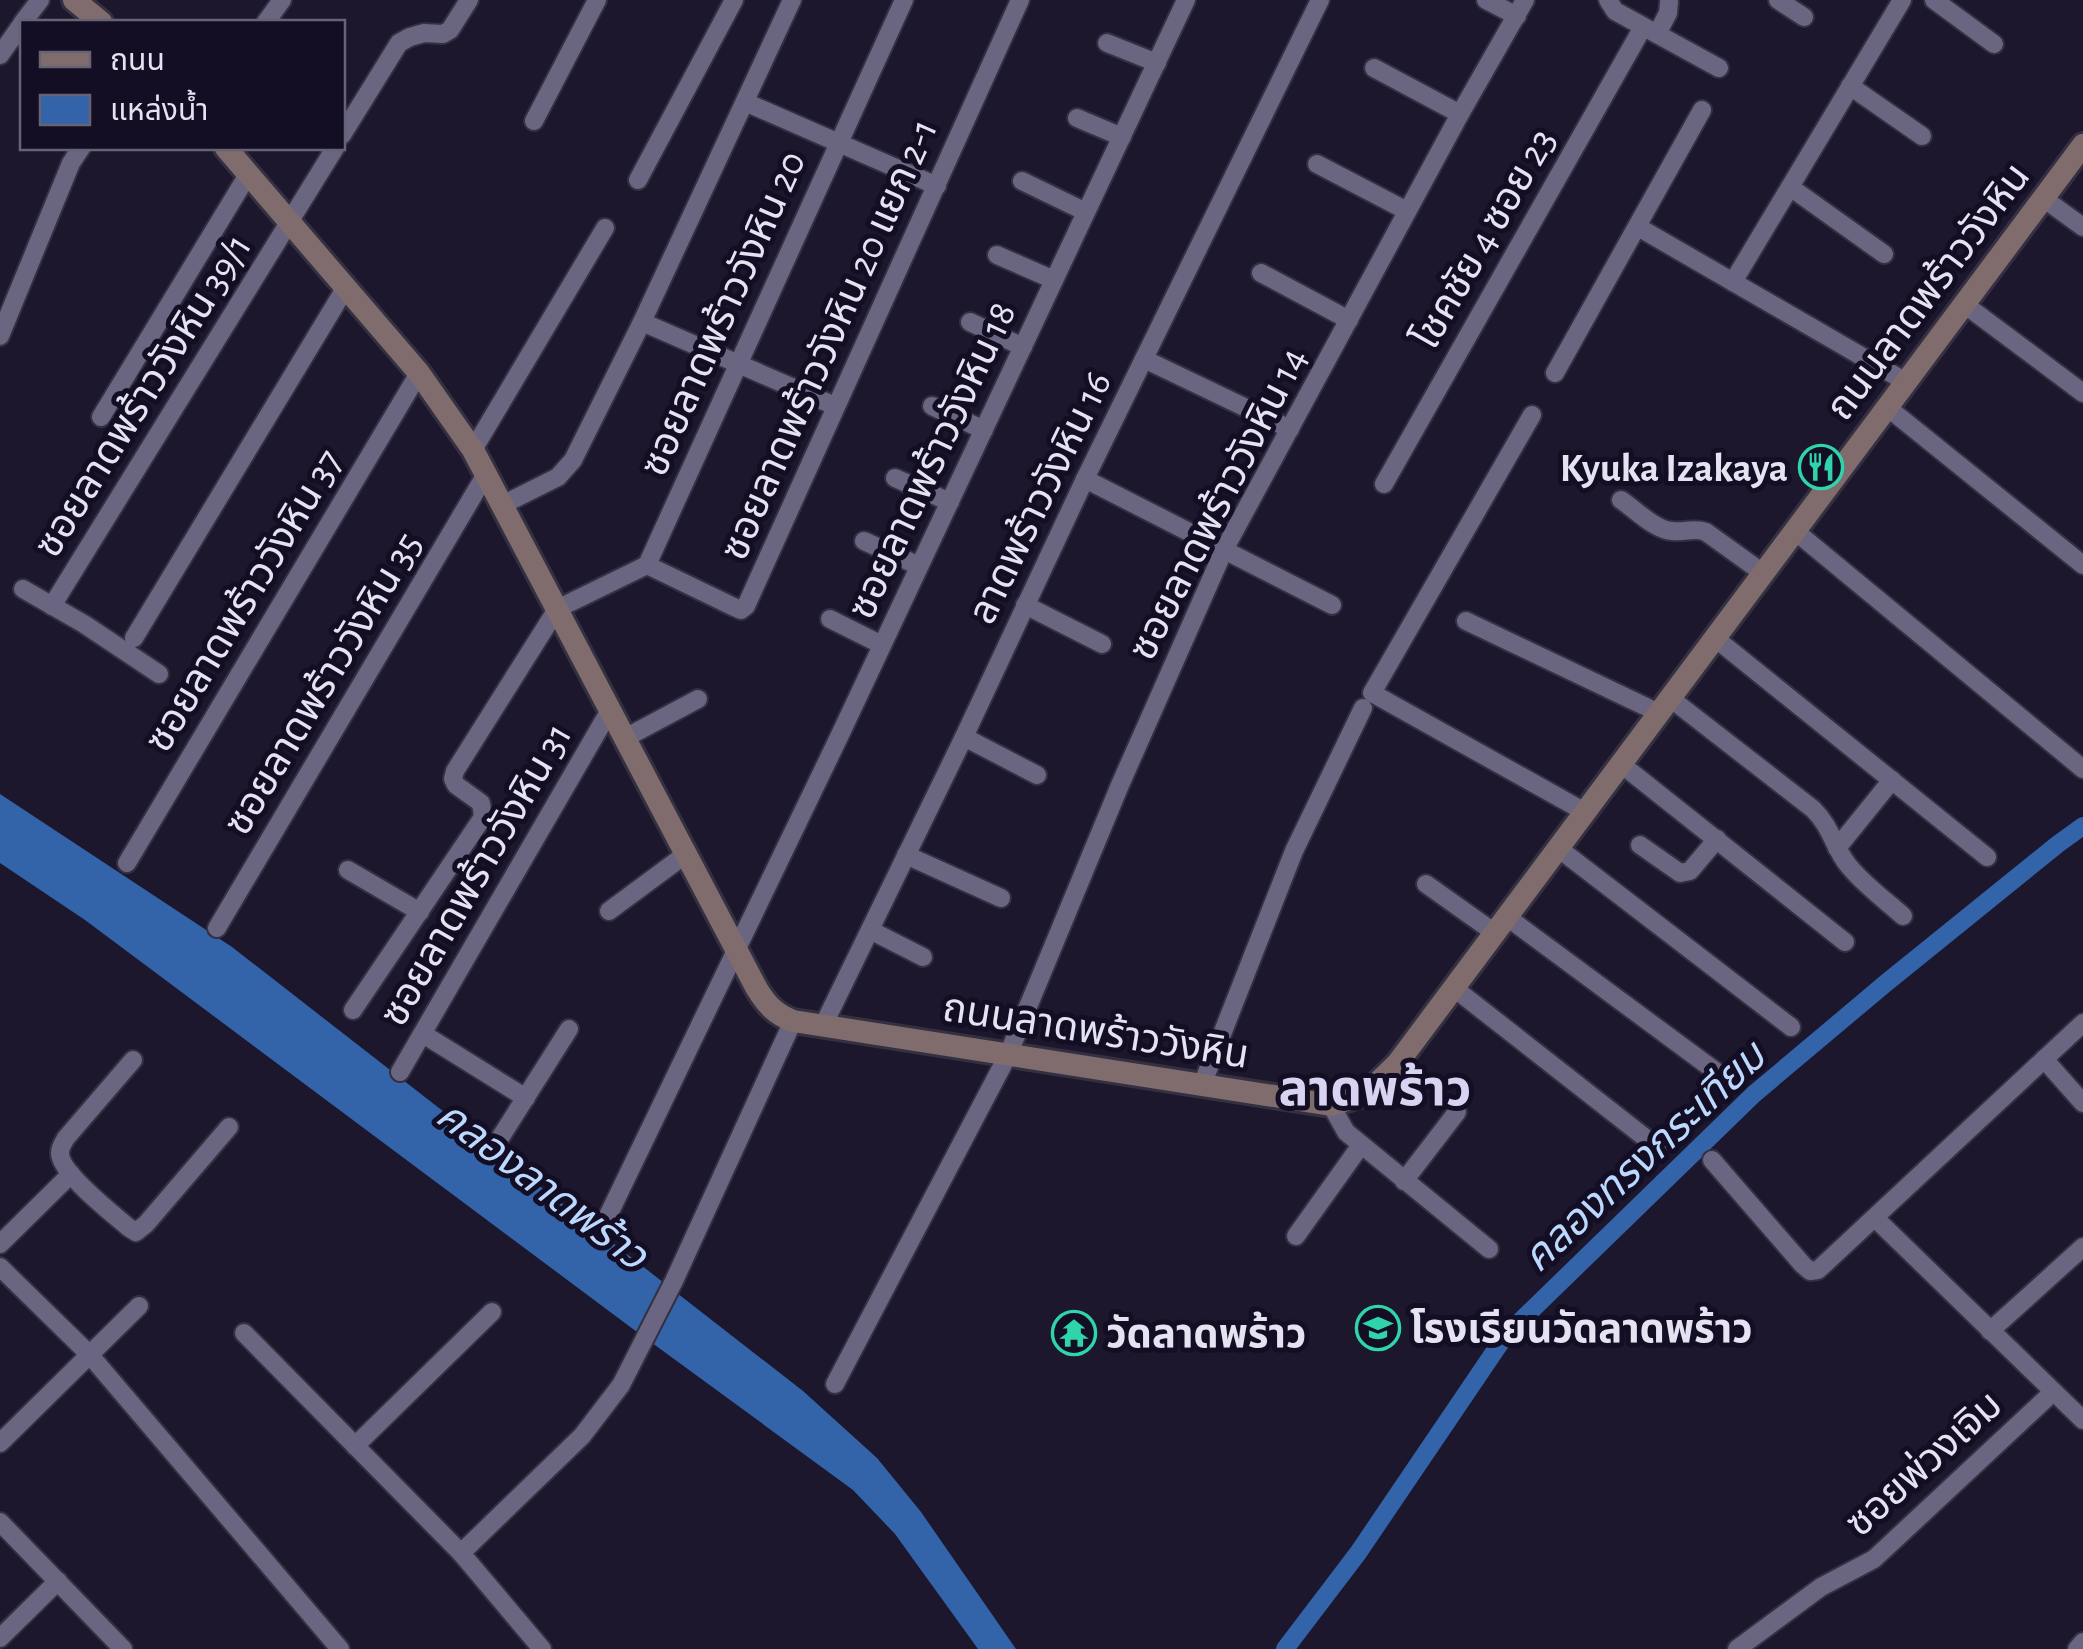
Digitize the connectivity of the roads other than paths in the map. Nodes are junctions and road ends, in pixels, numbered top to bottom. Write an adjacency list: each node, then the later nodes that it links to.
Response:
1 (469, 0): 31 (street)
2 (597, 0): 30 (street)
3 (734, 0): 41 (street)
4 (792, 0): 26 (street)
5 (904, 0): 34 (street, ซอยลาดพร้าววังหิน 20)
6 (1020, 0): 43 (street, ซอยลาดพร้าววังหิน 20 แยก 2-1)
7 (1186, 0): 22 (street, ซอยลาดพร้าววังหิน 18)
8 (1320, 0): 64 (street, ลาดพร้าววังหิน 16)
9 (1486, 0): 15 (street)
10 (1608, 0): 18 (street)
11 (1778, 0): 16 (street)
12 (1902, 0): 25 (street)
13 (1934, 0): 20 (street)
14 (1668, 2): 18 (street, โชคชัย 4 ซอย 23)
15 (1521, 8): 28 (street, ซอยลาดพร้าววังหิน 14)
16 (1804, 17)
17 (20, 27): 21 (street)
18 (1650, 30): 24 (street); 81 (street, โชคชัย 4 ซอย 23)
19 (1106, 42): 22 (street)
20 (1994, 44)
21 (0, 55)
22 (1157, 62): 33 (street, ซอยลาดพร้าววังหิน 18)
23 (1374, 68): 28 (street)
24 (1718, 68)
25 (1850, 86): 32 (street); 44 (street)
26 (744, 102): 34 (street); 60 (street)
27 (1702, 110): 49 (street)
28 (1460, 114): 46 (street, ซอยลาดพร้าววังหิน 14)
29 (1077, 118): 33 (street)
30 (534, 121)
31 (345, 130)
32 (1922, 136)
33 (1122, 137): 47 (street, ซอยลาดพร้าววังหิน 18)
34 (838, 142): 43 (street); 65 (street, ซอยลาดพร้าววังหิน 20)
35 (2083, 145): 45 (main road, ถนนลาดพร้าววังหิน)
36 (80, 150): 62 (street)
37 (228, 150): 40 (main road)
38 (334, 150): 48 (street, ซอยลาดพร้าววังหิน 39/1)
39 (1317, 164): 46 (street)
40 (249, 173): 48 (main road); 74 (street)
41 (638, 180)
42 (1022, 181): 47 (street)
43 (937, 186): 70 (street, ซอยลาดพร้าววังหิน 20 แยก 2-1)
44 (1790, 188): 52 (street); 56 (street)
45 (2043, 198): 50 (street); 58 (main road, ถนนลาดพร้าววังหิน)
46 (1407, 211): 59 (street, ซอยลาดพร้าววังหิน 14)
47 (1086, 212): 55 (street, ซอยลาดพร้าววังหิน 18)
48 (291, 222): 57 (main road); 95 (street, ซอยลาดพร้าววังหิน 39/1)
49 (1638, 227): 56 (street); 67 (street)
50 (2083, 227)
51 (605, 228): 77 (street)
52 (1884, 254)
53 (998, 256): 55 (street)
54 (1261, 273): 59 (street)
55 (1054, 280): 63 (street, ซอยลาดพร้าววังหิน 18)
56 (1733, 282): 68 (street)
57 (346, 288): 66 (main road); 99 (street)
58 (1964, 304): 68 (main road, ถนนลาดพร้าววังหิน); 69 (street)
59 (1349, 320): 76 (street, ซอยลาดพร้าววังหิน 14)
60 (642, 322): 65 (street); 84 (street)
61 (970, 322): 63 (street)
62 (0, 336)
63 (1023, 347): 75 (street, ซอยลาดพร้าววังหิน 18)
64 (1144, 358): 76 (street); 80 (street, ลาดพร้าววังหิน 16)
65 (738, 363): 70 (street); 89 (street, ซอยลาดพร้าววังหิน 20)
66 (419, 372): 77 (main road); 122 (street, ซอยลาดพร้าววังหิน 37)
67 (1556, 373)
68 (1906, 382): 72 (main road, ถนนลาดพร้าววังหิน)
69 (2083, 392)
70 (835, 406): 89 (street, ซอยลาดพร้าววังหิน 20 แยก 2-1)
71 (932, 406): 75 (street)
72 (1887, 407): 85 (main road, ถนนลาดพร้าววังหิน); 88 (street)
73 (1532, 415): 105 (street)
74 (102, 417)
75 (984, 430): 83 (street, ซอยลาดพร้าววังหิน 18)
76 (1290, 430): 87 (street, ซอยลาดพร้าววังหิน 14)
77 (474, 450): 78 (main road)
78 (486, 474): 84 (main road); 130 (street, ซอยลาดพร้าววังหิน 35)
79 (894, 478): 83 (street)
80 (1085, 479): 87 (street); 93 (street, ลาดพร้าววังหิน 16)
81 (1384, 484)
82 (1622, 500): 91 (street)
83 (950, 502): 90 (street, ซอยลาดพร้าววังหิน 18)
84 (502, 505): 96 (main road)
85 (1795, 531): 91 (main road, ถนนลาดพร้าววังหิน); 111 (street)
86 (864, 541): 90 (street)
87 (1224, 550): 94 (street); 143 (street, ซอยลาดพร้าววังหิน 14)
88 (2083, 564)
89 (647, 565): 96 (street)
90 (919, 566): 102 (street, ซอยลาดพร้าววังหิน 18)
91 (1763, 574): 100 (main road, ถนนลาดพร้าววังหิน)
92 (22, 589): 95 (street)
93 (1025, 605): 101 (street); 108 (street, ลาดพร้าววังหิน 16)
94 (1332, 605)
95 (52, 606): 103 (street)
96 (557, 609): 107 (main road); 127 (street)
97 (830, 619): 102 (street)
98 (1466, 621): 106 (street)
99 (134, 638)
100 (1715, 638): 106 (main road, ถนนลาดพร้าววังหิน); 113 (street)
101 (1102, 644)
102 (882, 645): 133 (street, ซอยลาดพร้าววังหิน 18)
103 (159, 674)
104 (698, 699): 109 (street)
105 (1368, 700): 114 (street); 148 (street)
106 (1665, 705): 110 (main road, ถนนลาดพร้าววังหิน); 118 (street)
107 (610, 710): 109 (main road); 142 (street, ซอยลาดพร้าววังหิน 31)
108 (964, 737): 112 (street); 120 (street, ลาดพร้าววังหิน 16)
109 (625, 738): 119 (main road)
110 (1621, 764): 114 (main road, ถนนลาดพร้าววังหิน); 115 (street)
111 (2083, 769)
112 (1037, 775)
113 (1892, 780): 118 (street); 121 (street)
114 (1585, 812): 117 (main road, ถนนลาดพร้าววังหิน)
115 (1717, 839): 116 (street); 132 (street)
116 (1640, 845)
117 (1558, 848): 129 (main road, ถนนลาดพร้าววังหิน); 140 (street)
118 (1837, 848): 128 (street)
119 (686, 854): 126 (street); 133 (main road)
120 (906, 854): 125 (street); 131 (street, ลาดพร้าววังหิน 16)
121 (1987, 857)
122 (127, 863)
123 (348, 870): 127 (street)
124 (1426, 884): 129 (street)
125 (1002, 898)
126 (608, 911)
127 (420, 912): 136 (street)
128 (1903, 916)
129 (1501, 925): 135 (main road, ถนนลาดพร้าววังหิน); 147 (street)
130 (218, 928)
131 (870, 930): 134 (street); 139 (street, ลาดพร้าววังหิน 16)
132 (1844, 942)
133 (735, 948): 137 (main road); 161 (street, ซอยลาดพร้าววังหิน 18)
134 (922, 957)
135 (1454, 988): 151 (main road, ถนนลาดพร้าววังหิน); 156 (street)
136 (353, 1010)
137 (792, 1022): 139 (main road, ถนนลาดพร้าววังหิน); 178 (street)
138 (2083, 1023): 144 (street)
139 (823, 1026): 143 (main road, ถนนลาดพร้าววังหิน)
140 (1792, 1027)
141 (569, 1029): 149 (street)
142 (423, 1034): 146 (street, ซอยลาดพร้าววังหิน 31); 149 (street)
143 (1008, 1055): 148 (main road, ถนนลาดพร้าววังหิน); 172 (street, ซอยลาดพร้าววังหิน 14)
144 (2044, 1059): 150 (street); 160 (street)
145 (133, 1060): 158 (street)
146 (400, 1072)
147 (1722, 1076)
148 (1202, 1085): 151 (main road, ถนนลาดพร้าววังหิน)
149 (526, 1098): 154 (street)
150 (2083, 1103)
151 (1331, 1104): 155 (street)
152 (1457, 1112): 159 (street)
153 (228, 1127): 158 (street)
154 (500, 1138)
155 (1361, 1145): 159 (street); 162 (street)
156 (1656, 1147)
157 (1712, 1160): 160 (street)
158 (71, 1174): 163 (street)
159 (1404, 1181): 165 (street)
160 (1875, 1218): 169 (street)
161 (605, 1222)
162 (1296, 1236)
163 (0, 1244)
164 (2083, 1247): 169 (street)
165 (1489, 1249)
166 (0, 1267): 171 (street)
167 (138, 1306): 171 (street)
168 (492, 1312): 176 (street)
169 (1990, 1331): 173 (street)
170 (244, 1333): 176 (street)
171 (89, 1354): 175 (street); 183 (street)
172 (835, 1384)
173 (2053, 1392): 174 (street); 185 (street, ซอยพ่วงเจิม)
174 (2078, 1407)
175 (0, 1443)
176 (355, 1446): 178 (street)
177 (0, 1522): 179 (street)
178 (461, 1553): 184 (street)
179 (58, 1581): 180 (street); 182 (street)
180 (0, 1638)
181 (2083, 1642): 186 (street)
182 (123, 1649)
183 (340, 1649)
184 (542, 1649)
185 (1737, 1649)
186 (2076, 1649)

